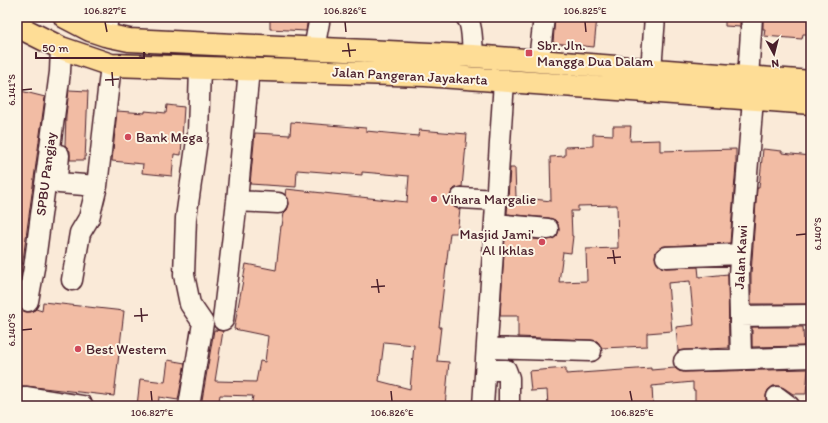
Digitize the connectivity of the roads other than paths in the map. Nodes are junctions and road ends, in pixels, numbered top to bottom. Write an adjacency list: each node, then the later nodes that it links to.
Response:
1 (65, 17): 8 (main road, Jalan Pangeran Jayakarta)
2 (320, 17): 9 (street)
3 (466, 17): 11 (street)
4 (544, 17): 12 (street)
5 (655, 17): 16 (street)
6 (752, 17): 20 (street, Jalan Kawi)
7 (17, 26): 10 (main road, Jalan Pangeran Jayakarta)
8 (107, 26): 9 (main road, Jalan Pangeran Jayakarta)
9 (314, 49): 11 (main road, Jalan Pangeran Jayakarta)
10 (69, 51): 13 (main road, Jalan Pangeran Jayakarta); 24 (street, SPBU Pangjay); 34 (street, SPBU Pangjay)
11 (473, 56): 12 (main road, Jalan Pangeran Jayakarta)
12 (539, 60): 16 (main road, Jalan Pangeran Jayakarta)
13 (111, 65): 14 (main road, Jalan Pangeran Jayakarta); 24 (street)
14 (200, 68): 15 (main road, Jalan Pangeran Jayakarta); 46 (street)
15 (249, 70): 18 (main road, Jalan Pangeran Jayakarta); 27 (street)
16 (646, 70): 17 (main road, Jalan Pangeran Jayakarta); 21 (main road)
17 (688, 73): 20 (main road, Jalan Pangeran Jayakarta); 22 (main road)
18 (504, 81): 21 (main road, Jalan Pangeran Jayakarta); 26 (street)
19 (811, 82): 20 (main road, Jalan Pangeran Jayakarta)
20 (751, 88): 22 (main road, Jalan Pangeran Jayakarta); 23 (main road, Jalan Pangeran Jayakarta); 31 (street, Jalan Kawi)
21 (640, 90): 22 (main road, Jalan Pangeran Jayakarta)
22 (687, 95)
23 (811, 103)
24 (97, 186): 33 (street)
25 (462, 198): 26 (street)
26 (497, 200): 29 (street)
27 (237, 201): 28 (street); 37 (street)
28 (278, 204)
29 (495, 224): 30 (street); 38 (street)
30 (548, 229)
31 (740, 254): 32 (street); 36 (street, Jalan Kawi)
32 (666, 257)
33 (72, 280)
34 (28, 301)
35 (811, 315): 36 (street)
36 (740, 316): 41 (street, Jalan Kawi)
37 (223, 320)
38 (487, 348): 39 (street); 43 (street)
39 (591, 352)
40 (810, 357): 41 (street)
41 (741, 359): 42 (street)
42 (684, 361)
43 (486, 370): 47 (street); 48 (street)
44 (22, 406): 45 (street)
45 (83, 406)
46 (189, 406)
47 (483, 406)
48 (508, 406)

